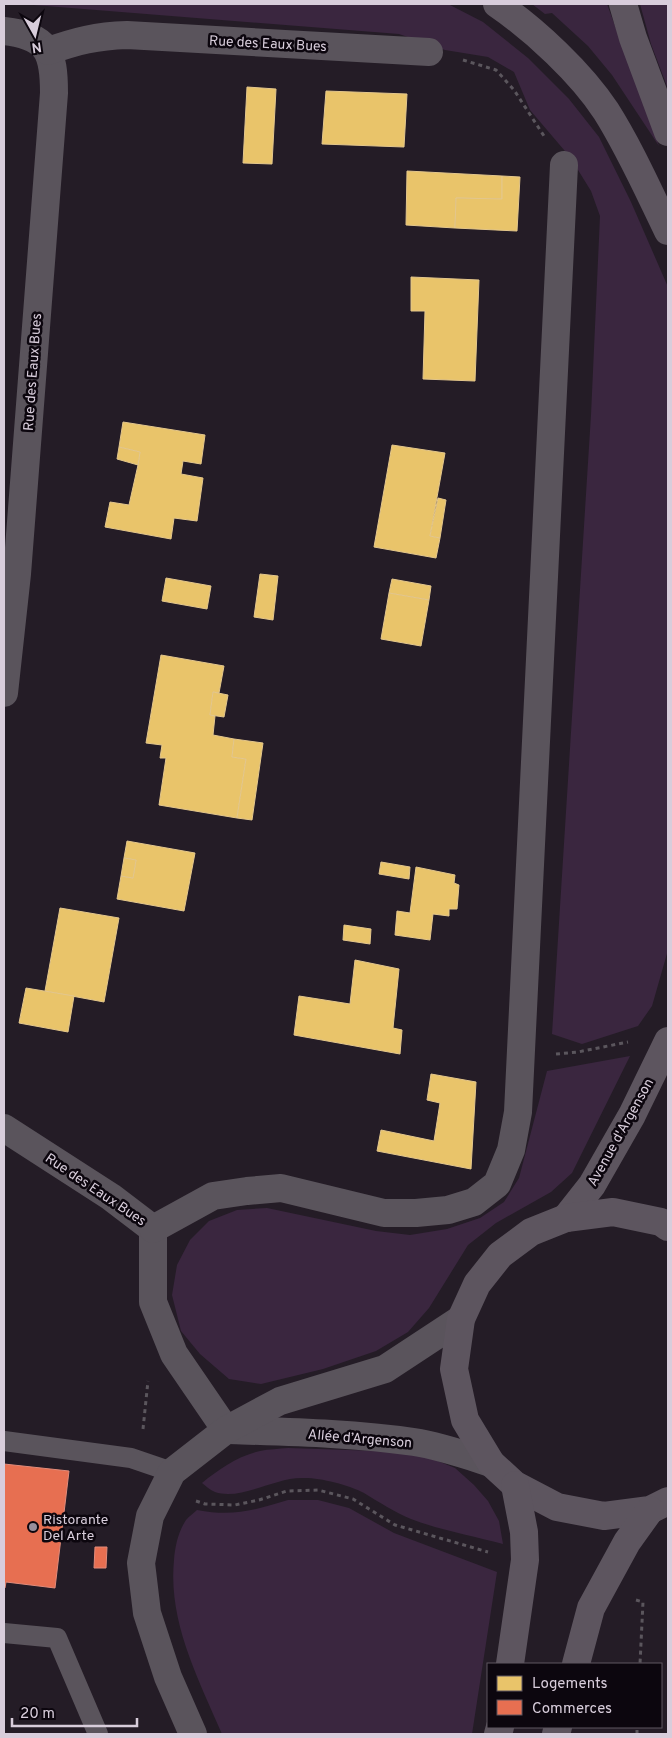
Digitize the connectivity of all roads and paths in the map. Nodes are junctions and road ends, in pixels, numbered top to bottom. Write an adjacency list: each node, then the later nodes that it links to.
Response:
1 (497, 4): 8 (main road)
2 (623, 4): 6 (main road)
3 (4, 31): 4 (street)
4 (48, 51): 5 (street, Rue des Eaux Bues); 9 (street, Rue des Eaux Bues)
5 (429, 52): 7 (path)
6 (668, 132)
7 (564, 166): 11 (street)
8 (668, 231)
9 (4, 694)
10 (668, 1042): 11 (path); 13 (main road, Avenue d'Argenson)
11 (521, 1058): 15 (street)
12 (4, 1128): 15 (street, Rue des Eaux Bues)
13 (566, 1218): 14 (main road); 16 (main road)
14 (668, 1227)
15 (153, 1229): 18 (street, Rue des Eaux Bues)
16 (461, 1319): 18 (street); 21 (main road)
17 (148, 1378): 20 (path)
18 (226, 1430): 21 (street, Allée d’Argenson); 22 (street)
19 (4, 1441): 20 (lane)
20 (139, 1460): 22 (lane)
21 (491, 1463): 23 (main road)
22 (167, 1482): 25 (path); 32 (street)
23 (515, 1485): 24 (main road); 25 (main road)
24 (659, 1505): 26 (main road)
25 (525, 1560): 28 (main road)
26 (601, 1589): 29 (main road); 30 (path)
27 (4, 1633): 31 (lane)
28 (510, 1663)
29 (576, 1663)
30 (640, 1663)
31 (98, 1734)
32 (193, 1734)

